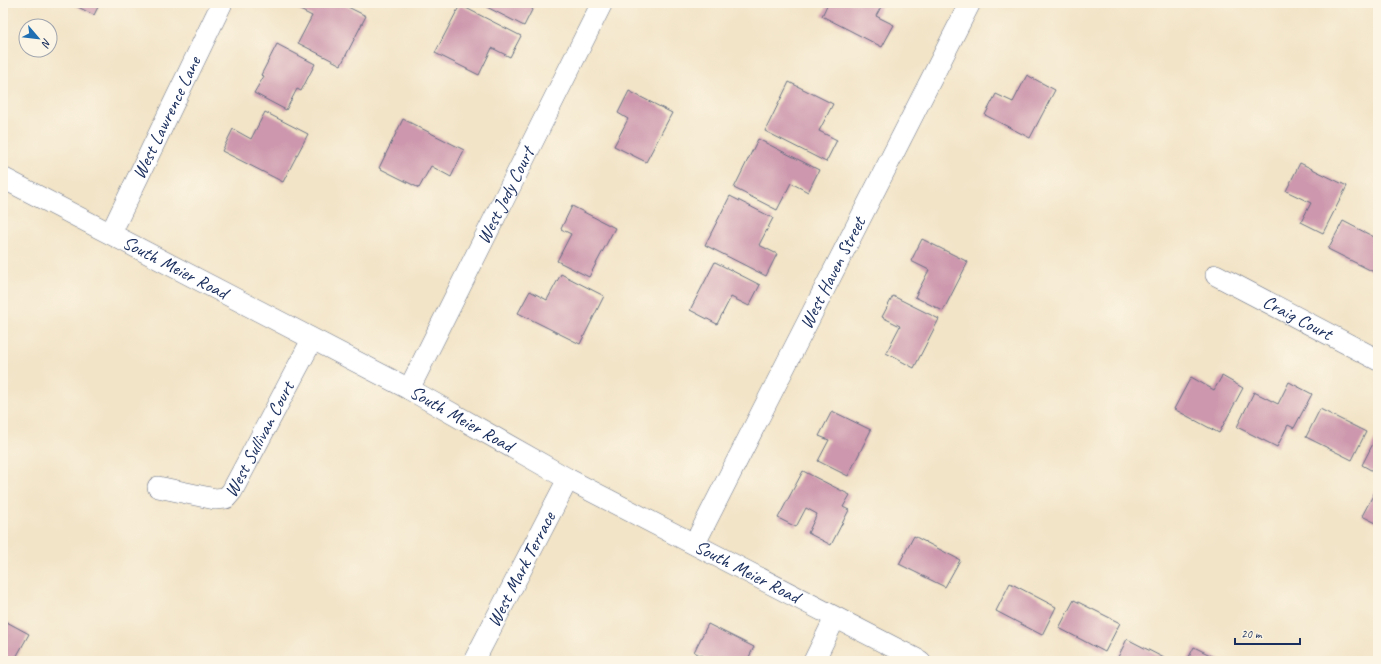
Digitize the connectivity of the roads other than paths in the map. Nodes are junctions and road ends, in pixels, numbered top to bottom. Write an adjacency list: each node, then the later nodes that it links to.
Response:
1 (222, 3): 5 (street, West Lawrence Lane)
2 (602, 3): 9 (street, West Jody Court)
3 (970, 3): 12 (street, West Haven Street)
4 (3, 178): 5 (street, South Meier Road)
5 (111, 233): 7 (street, South Meier Road)
6 (1216, 275): 8 (street, Craig Court)
7 (312, 340): 9 (street, South Meier Road); 11 (street, West Sullivan Court)
8 (1378, 360)
9 (409, 389): 10 (street, South Meier Road)
10 (568, 479): 12 (street, South Meier Road); 14 (street, West Mark Terrace)
11 (158, 487)
12 (696, 544): 13 (street, South Meier Road)
13 (835, 618): 15 (street); 16 (street, South Meier Road)
14 (474, 661)
15 (814, 661)
16 (920, 661)

